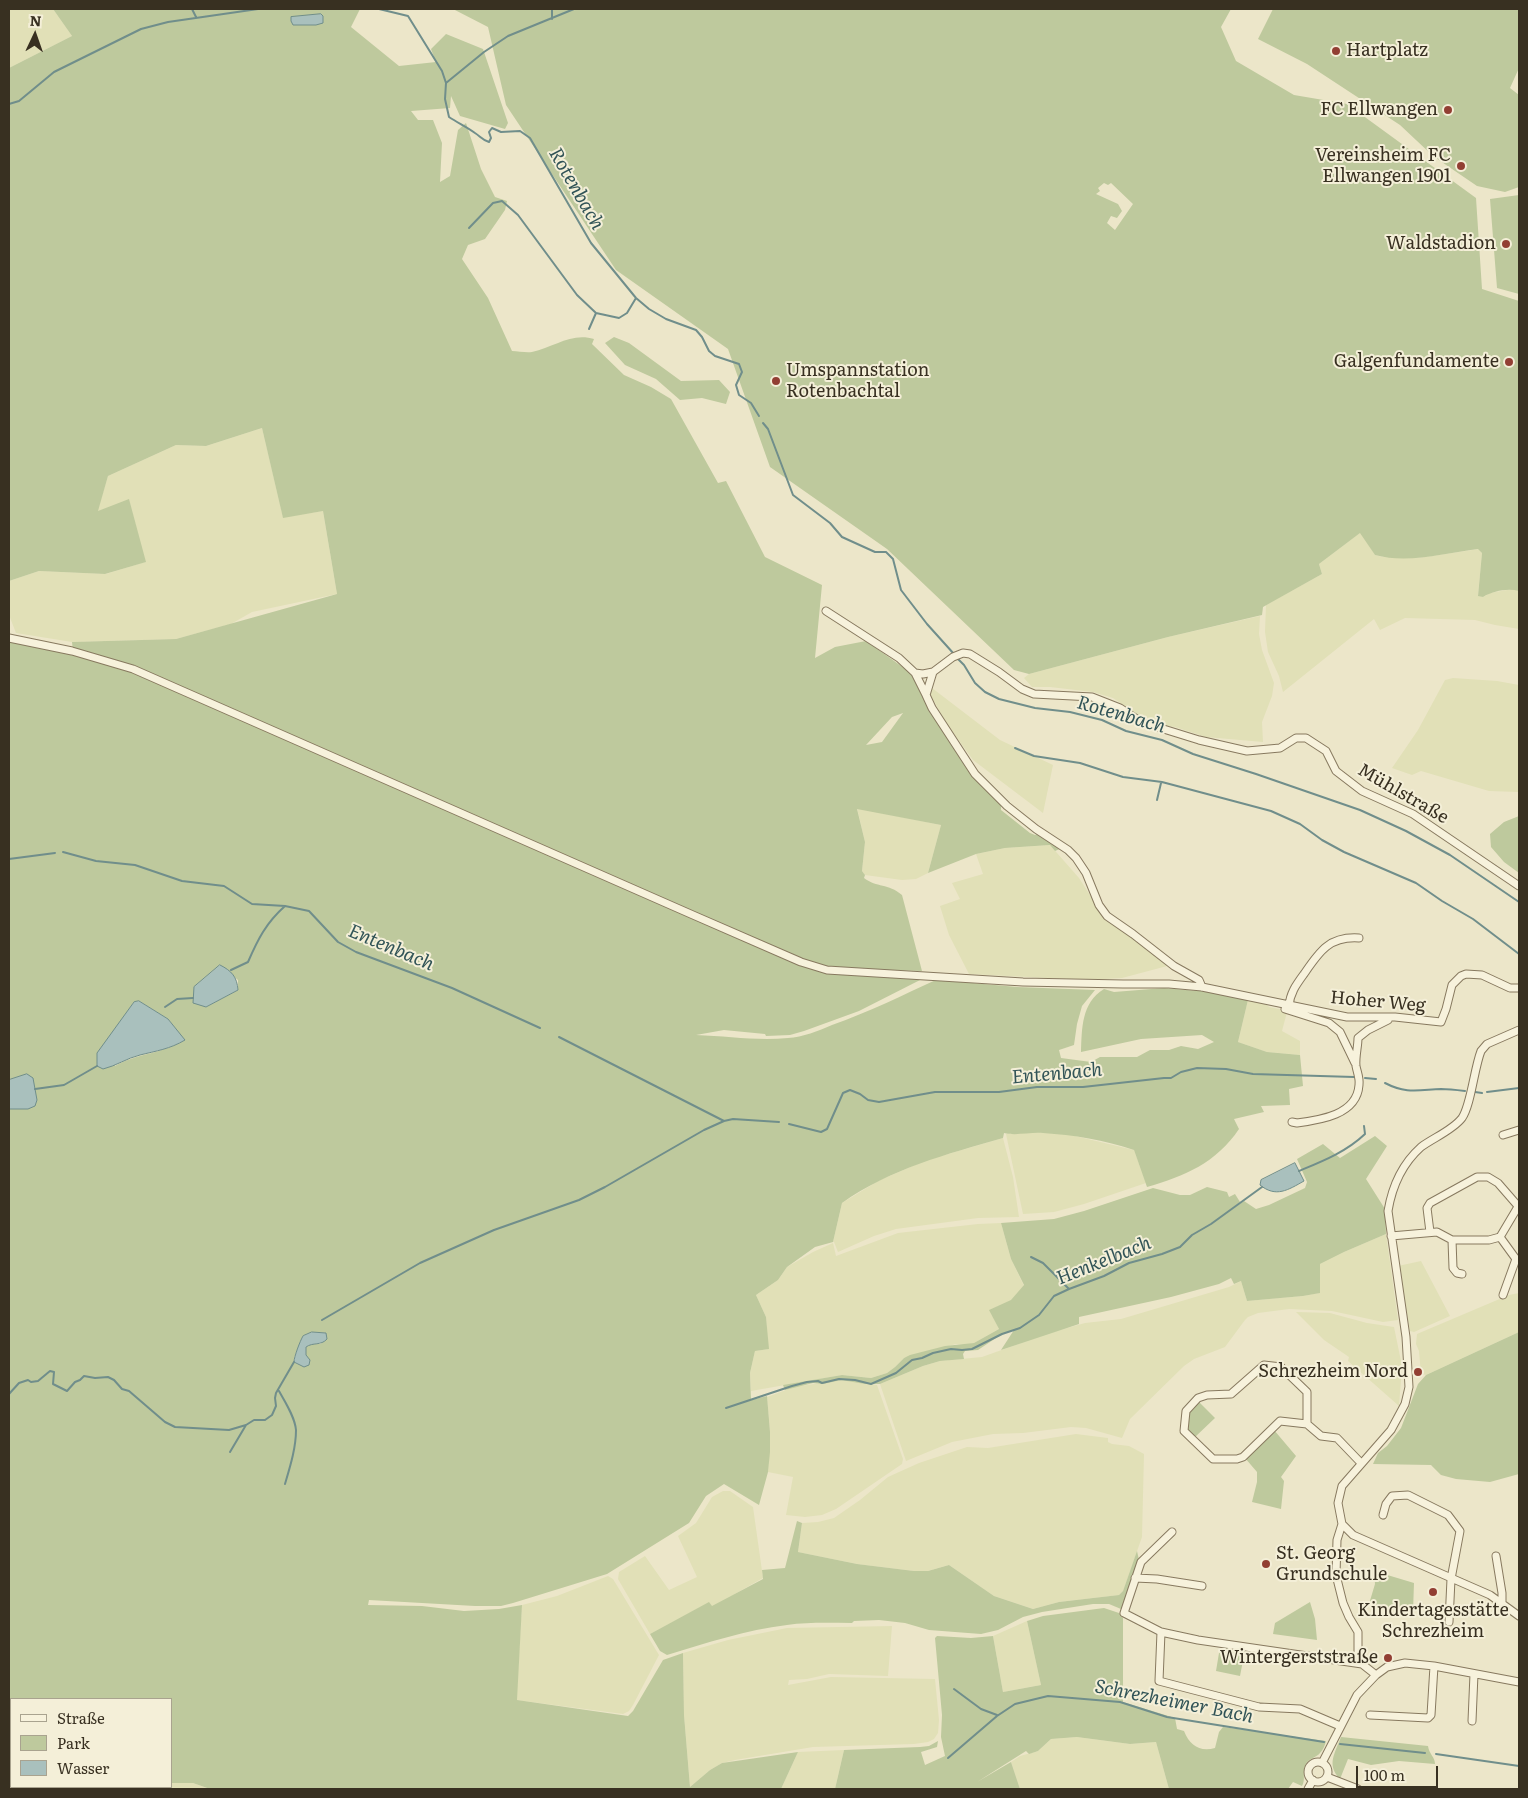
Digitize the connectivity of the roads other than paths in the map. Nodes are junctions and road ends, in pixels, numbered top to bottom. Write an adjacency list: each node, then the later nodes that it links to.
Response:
1 (826, 611): 4 (street)
2 (9, 638): 8 (street, Hoher Weg)
3 (934, 672): 4 (street); 5 (street); 6 (street, Mühlstraße)
4 (915, 673): 5 (street)
5 (926, 695): 8 (street)
6 (1519, 886)
7 (1359, 938): 11 (street)
8 (1202, 987): 10 (street, Hoher Weg)
9 (1519, 988): 12 (street, Hoher Weg)
10 (1270, 1002): 11 (street, Hoher Weg); 15 (street)
11 (1289, 1006): 12 (street, Hoher Weg)
12 (1395, 1017): 14 (street)
13 (1519, 1030): 22 (street)
14 (1358, 1038): 15 (street); 16 (street)
15 (1347, 1045): 16 (street)
16 (1356, 1065): 17 (street)
17 (1292, 1122)
18 (1519, 1130): 19 (street)
19 (1503, 1136)
20 (1519, 1206): 21 (street); 23 (street)
21 (1430, 1232): 22 (street); 24 (street)
22 (1391, 1236): 29 (street)
23 (1500, 1237): 24 (street); 25 (street)
24 (1452, 1240): 26 (street)
25 (1518, 1259): 27 (street)
26 (1462, 1274)
27 (1503, 1295)
28 (1307, 1424): 28 (street); 29 (street)
29 (1361, 1463): 31 (street)
30 (1383, 1515): 35 (street)
31 (1342, 1524): 35 (street); 41 (street)
32 (1172, 1532): 34 (street)
33 (1496, 1556): 37 (street)
34 (1135, 1578): 36 (street); 40 (street)
35 (1451, 1579): 37 (street); 39 (street)
36 (1202, 1586)
37 (1502, 1602): 38 (street)
38 (1519, 1616)
39 (1449, 1622)
40 (1161, 1632): 41 (street); 48 (street)
41 (1362, 1664): 43 (street)
42 (1434, 1666): 43 (street); 44 (street); 46 (street)
43 (1376, 1674): 48 (street)
44 (1474, 1674): 45 (street); 47 (street)
45 (1519, 1682)
46 (1370, 1715)
47 (1472, 1721)
48 (1340, 1726): 49 (street)
49 (1322, 1763): 50 (street); 51 (street)
50 (1327, 1778): 51 (street); 53 (street)
51 (1313, 1780): 52 (street)
52 (1308, 1789)
53 (1358, 1789)

